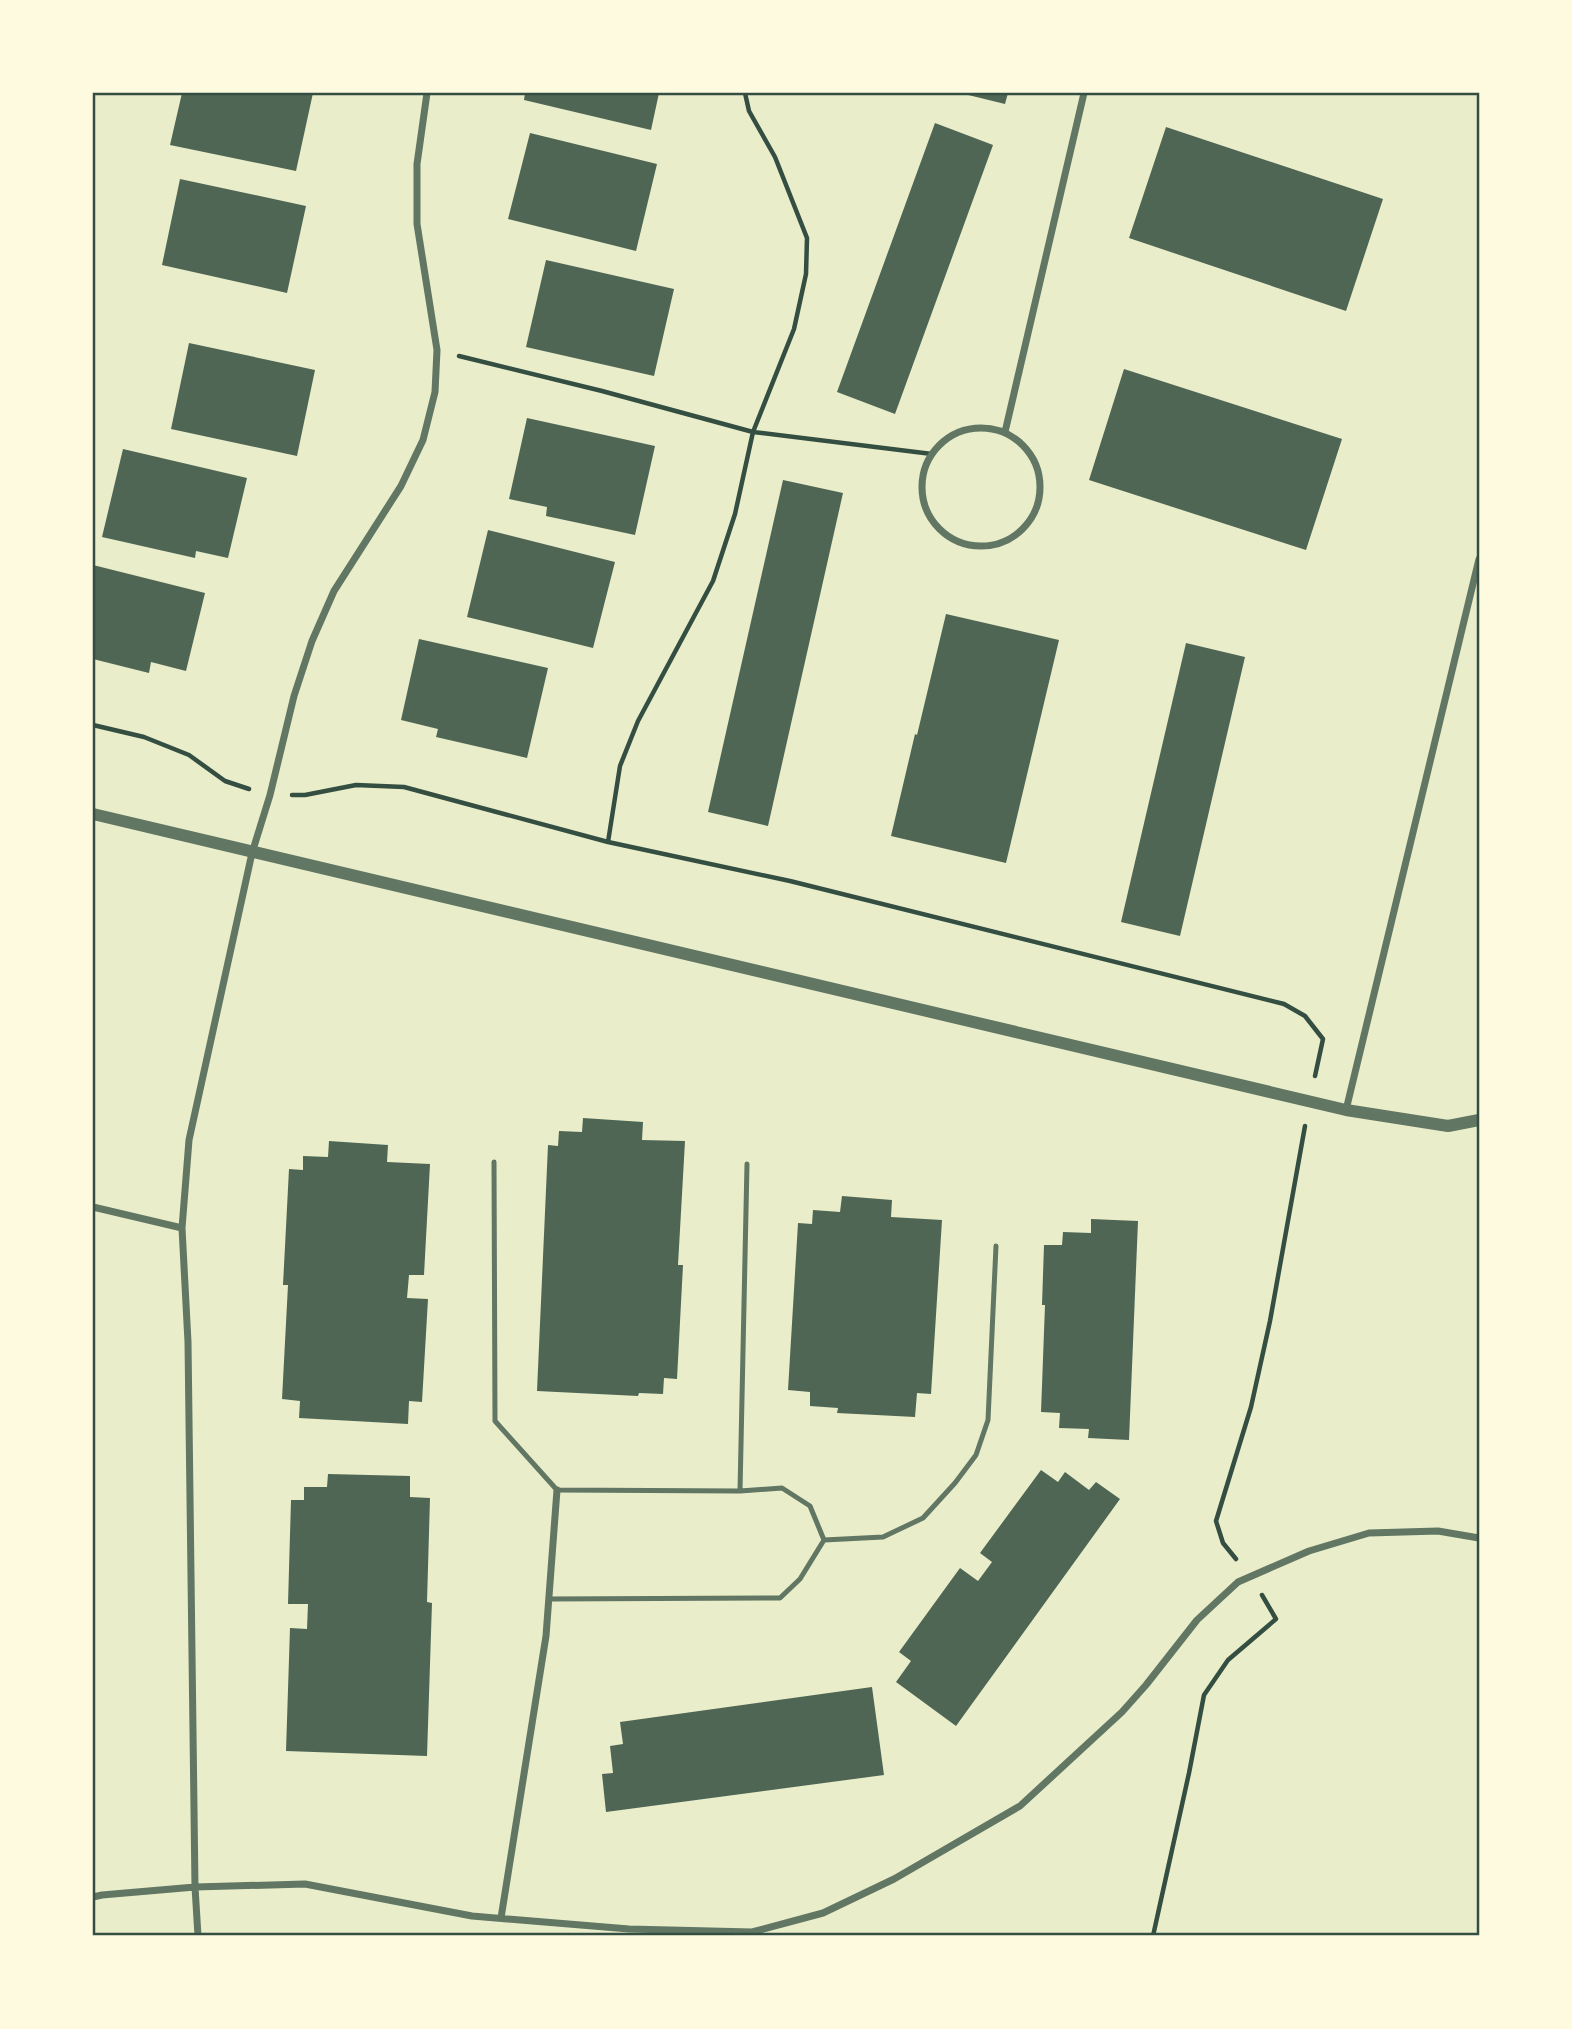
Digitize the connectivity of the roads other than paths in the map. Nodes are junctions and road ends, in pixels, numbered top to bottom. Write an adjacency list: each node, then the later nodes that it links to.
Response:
1 (427, 93): 6 (street)
2 (1084, 93): 3 (street)
3 (1005, 432): 3 (street)
4 (1479, 559): 7 (street)
5 (93, 814): 6 (street)
6 (252, 853): 7 (street); 12 (street)
7 (1346, 1110): 8 (street)
8 (1479, 1120)
9 (494, 1162): 14 (lane)
10 (747, 1164): 15 (lane)
11 (93, 1207): 12 (street)
12 (182, 1228): 19 (street)
13 (996, 1246): 17 (lane)
14 (557, 1490): 15 (lane); 18 (street)
15 (740, 1491): 17 (lane)
16 (1479, 1538): 22 (street)
17 (824, 1540): 18 (lane)
18 (549, 1599): 21 (street)
19 (195, 1887): 20 (street); 21 (street); 23 (street)
20 (93, 1897)
21 (500, 1918): 22 (street)
22 (752, 1934)
23 (198, 1936)

